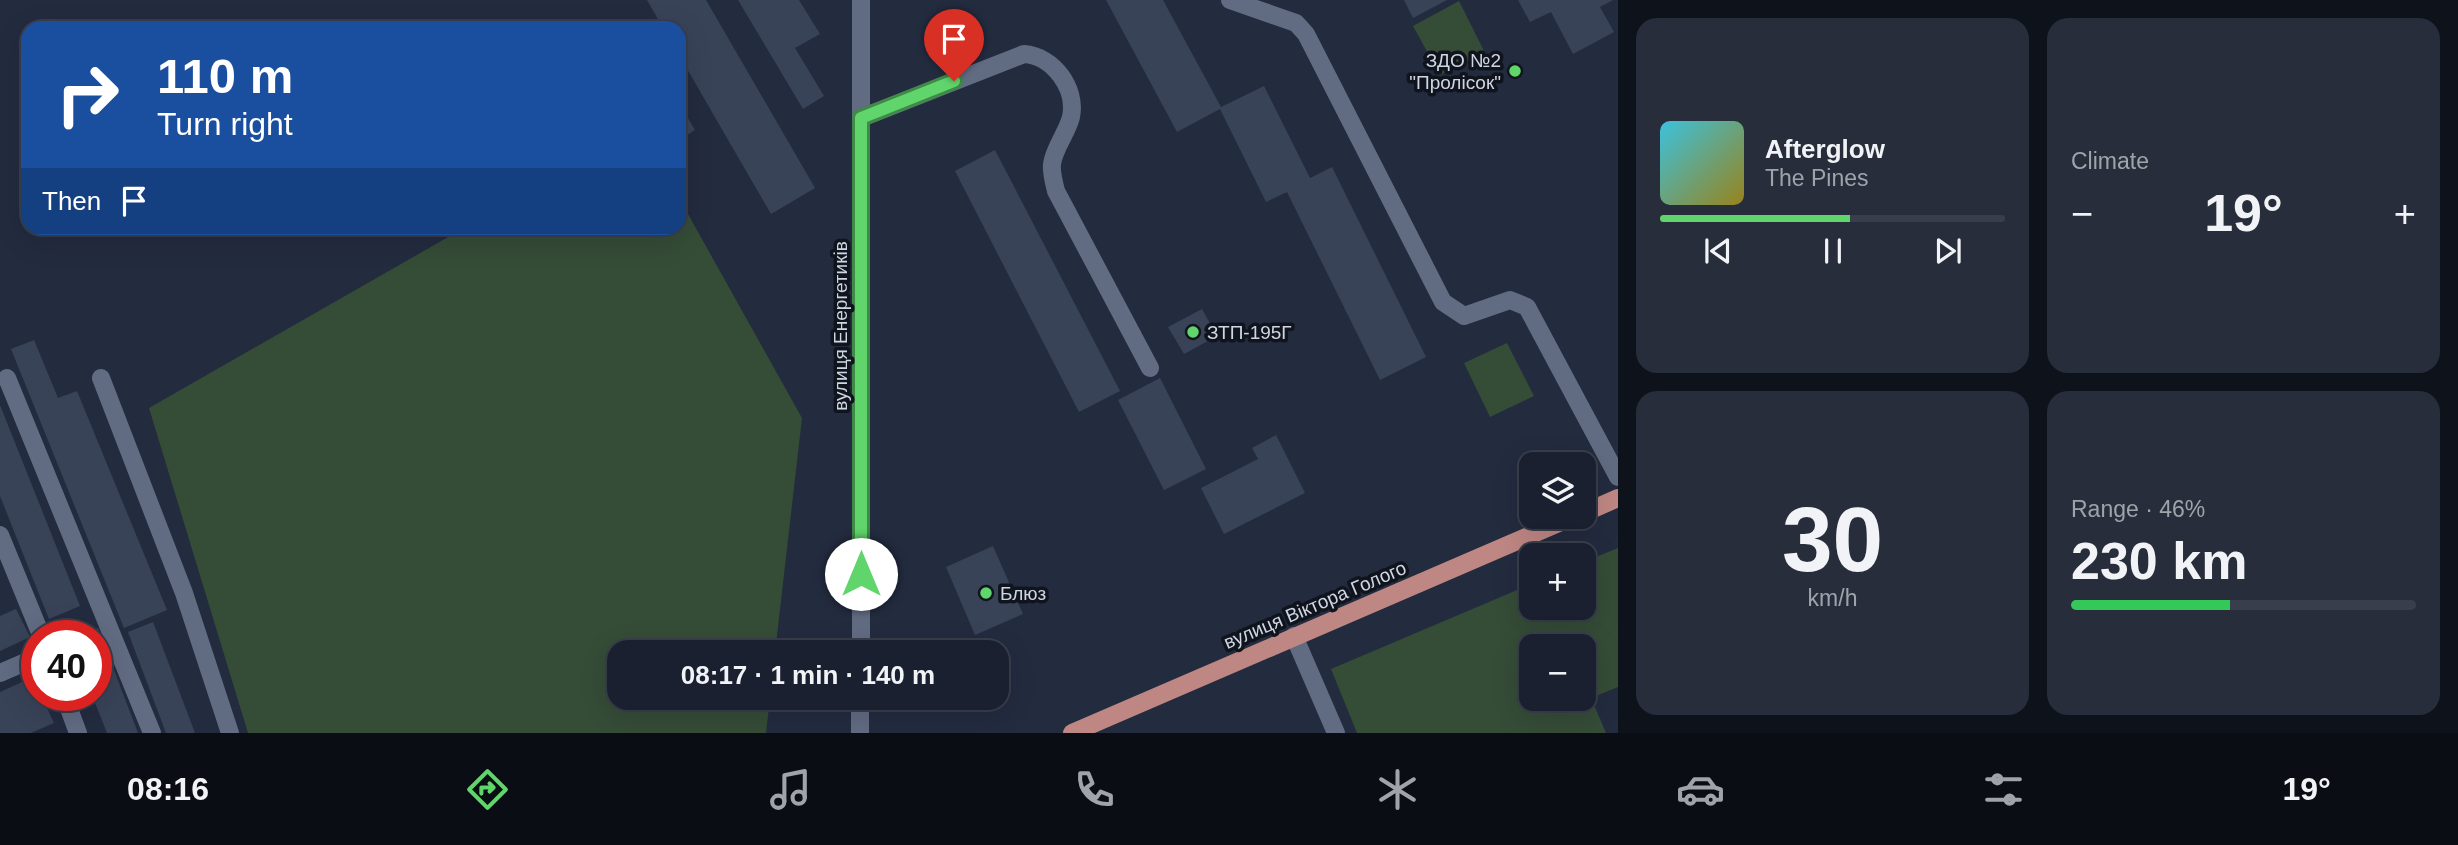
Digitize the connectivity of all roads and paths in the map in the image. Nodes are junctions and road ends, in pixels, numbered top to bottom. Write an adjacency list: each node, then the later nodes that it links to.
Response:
1 (861, 0): 3 (street, вулиця Енергетиків)
2 (1230, 0): 7 (street)
3 (861, 118): 4 (street); 14 (street, вулиця Енергетиків)
4 (1150, 368)
5 (7, 378): 20 (street)
6 (101, 378): 21 (street)
7 (1618, 477)
8 (1618, 498): 9 (main road)
9 (1596, 508)
10 (1545, 529): 13 (main road, вулиця Віктора Голого)
11 (0, 535): 12 (street)
12 (35, 620)
13 (1294, 636): 23 (main road, вулиця Віктора Голого); 24 (street)
14 (860, 640)
15 (21, 664): 16 (street)
16 (0, 673)
17 (860, 710): 22 (street)
18 (70, 711): 19 (street)
19 (78, 733)
20 (152, 733)
21 (230, 733)
22 (860, 733)
23 (1072, 733)
24 (1336, 733)

